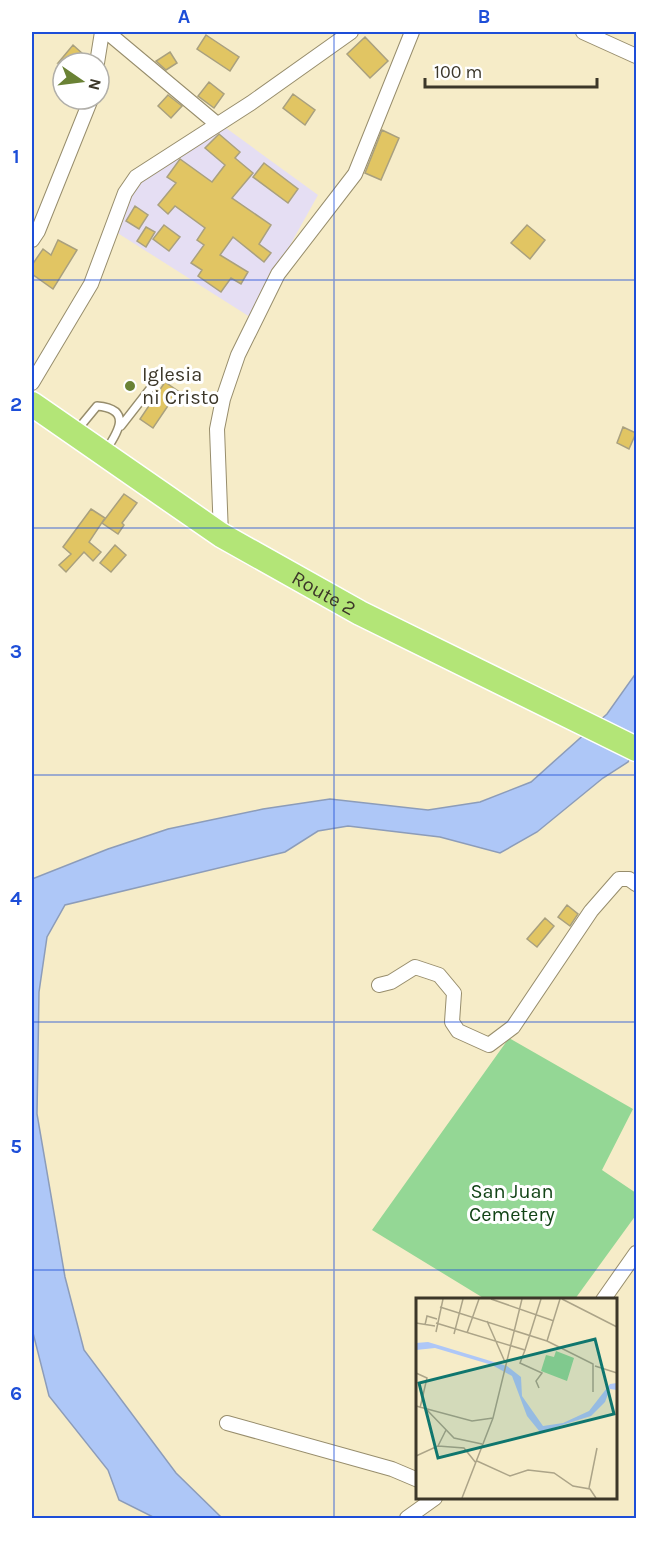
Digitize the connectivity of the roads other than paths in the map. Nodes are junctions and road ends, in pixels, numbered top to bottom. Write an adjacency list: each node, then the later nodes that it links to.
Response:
1 (102, 32): 6 (street)
2 (106, 32): 9 (street)
3 (351, 32): 9 (street)
4 (412, 32): 17 (street)
5 (582, 32): 7 (street)
6 (99, 51)
7 (636, 56)
8 (86, 111): 10 (street)
9 (216, 124): 11 (street)
10 (32, 240)
11 (32, 383)
12 (153, 385): 14 (lane)
13 (32, 404): 15 (highway, Route 2)
14 (121, 426): 15 (lane); 16 (lane)
15 (75, 434): 16 (highway, Route 2)
16 (103, 454): 17 (highway, Route 2)
17 (221, 535): 18 (highway, Route 2)
18 (636, 749)
19 (636, 884): 20 (street)
20 (379, 985)
21 (636, 1253): 22 (street)
22 (604, 1298)
23 (227, 1423): 24 (street)
24 (416, 1480)
25 (432, 1499): 26 (street); 27 (street)
26 (407, 1518)
27 (427, 1518)

